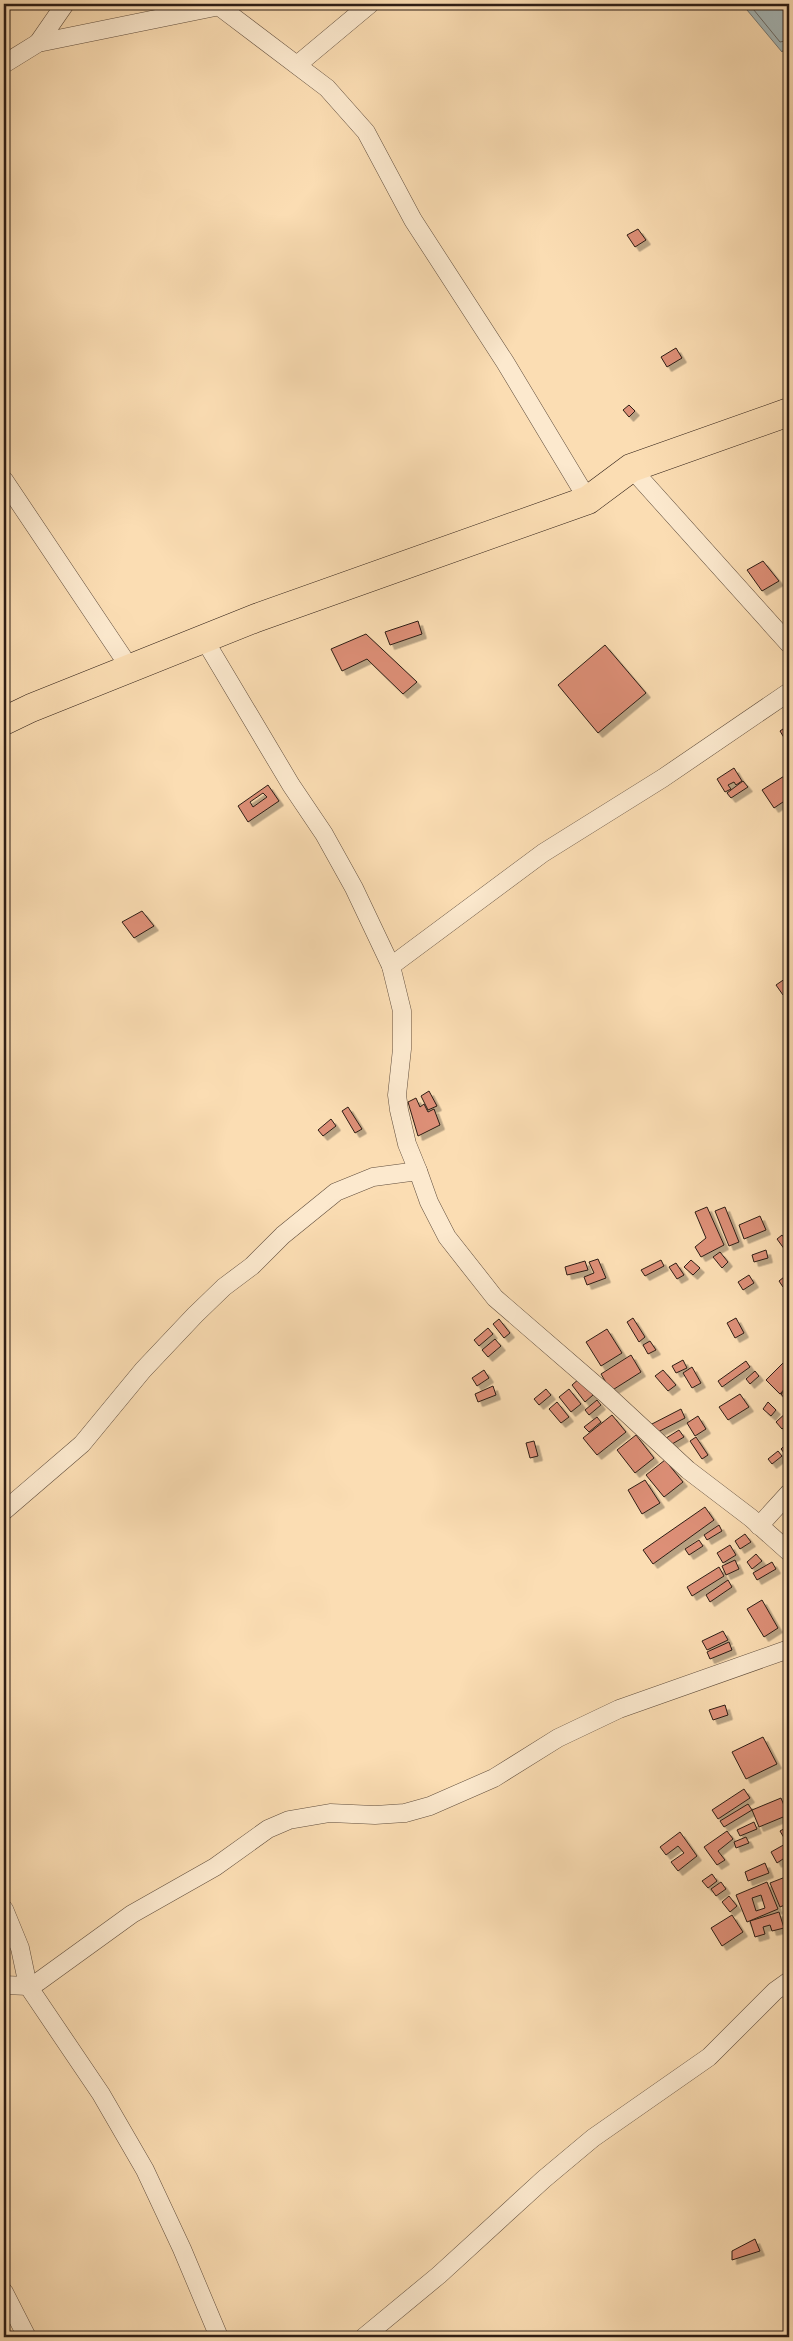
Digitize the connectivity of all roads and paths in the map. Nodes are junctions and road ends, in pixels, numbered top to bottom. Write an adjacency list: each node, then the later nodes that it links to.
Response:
1 (65, 4): 4 (street)
2 (370, 4): 6 (street)
3 (218, 5): 4 (street); 6 (street)
4 (38, 43): 5 (street)
5 (4, 64)
6 (297, 65): 10 (street)
7 (789, 412): 8 (main road)
8 (632, 468): 10 (main road); 12 (street)
9 (4, 480): 13 (street)
10 (588, 500): 11 (main road)
11 (204, 638): 13 (main road); 16 (street)
12 (789, 644)
13 (130, 668): 15 (main road)
14 (789, 692): 16 (street)
15 (4, 720)
16 (391, 966): 17 (street)
17 (418, 1172): 19 (street); 20 (street)
18 (789, 1493): 20 (street)
19 (4, 1511)
20 (759, 1526): 21 (street)
21 (789, 1552)
22 (789, 1649): 26 (street)
23 (4, 1909): 26 (street)
24 (789, 1981): 30 (street)
25 (4, 1985): 26 (street)
26 (28, 1986): 29 (street)
27 (4, 2292): 28 (street)
28 (27, 2337)
29 (218, 2337)
30 (364, 2337)

